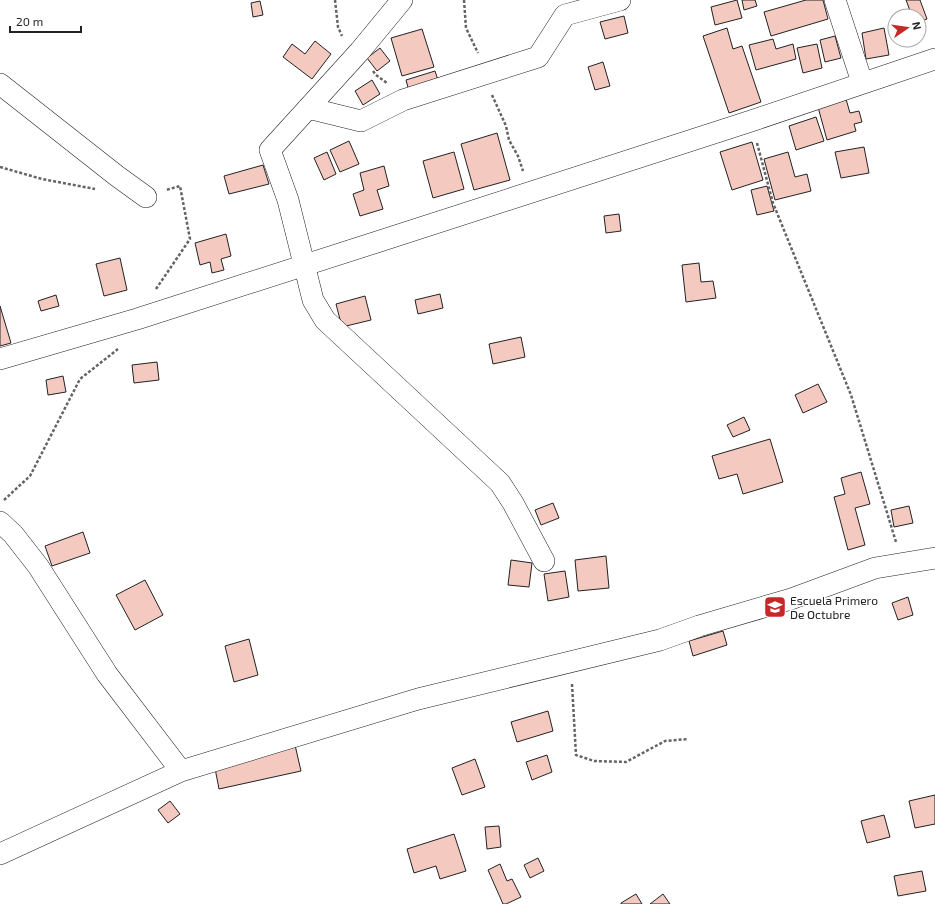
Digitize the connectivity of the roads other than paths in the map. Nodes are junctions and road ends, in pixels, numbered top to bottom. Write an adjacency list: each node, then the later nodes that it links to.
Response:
1 (402, 0): 7 (street)
2 (620, 0): 7 (street)
3 (835, 0): 5 (street)
4 (935, 58): 5 (street)
5 (862, 82): 9 (street)
6 (0, 84): 8 (street)
7 (308, 108): 9 (street)
8 (146, 197)
9 (304, 266): 10 (street); 13 (street)
10 (0, 359)
11 (0, 522): 14 (street)
12 (935, 558): 14 (street)
13 (544, 562)
14 (181, 771): 15 (street)
15 (0, 854)

